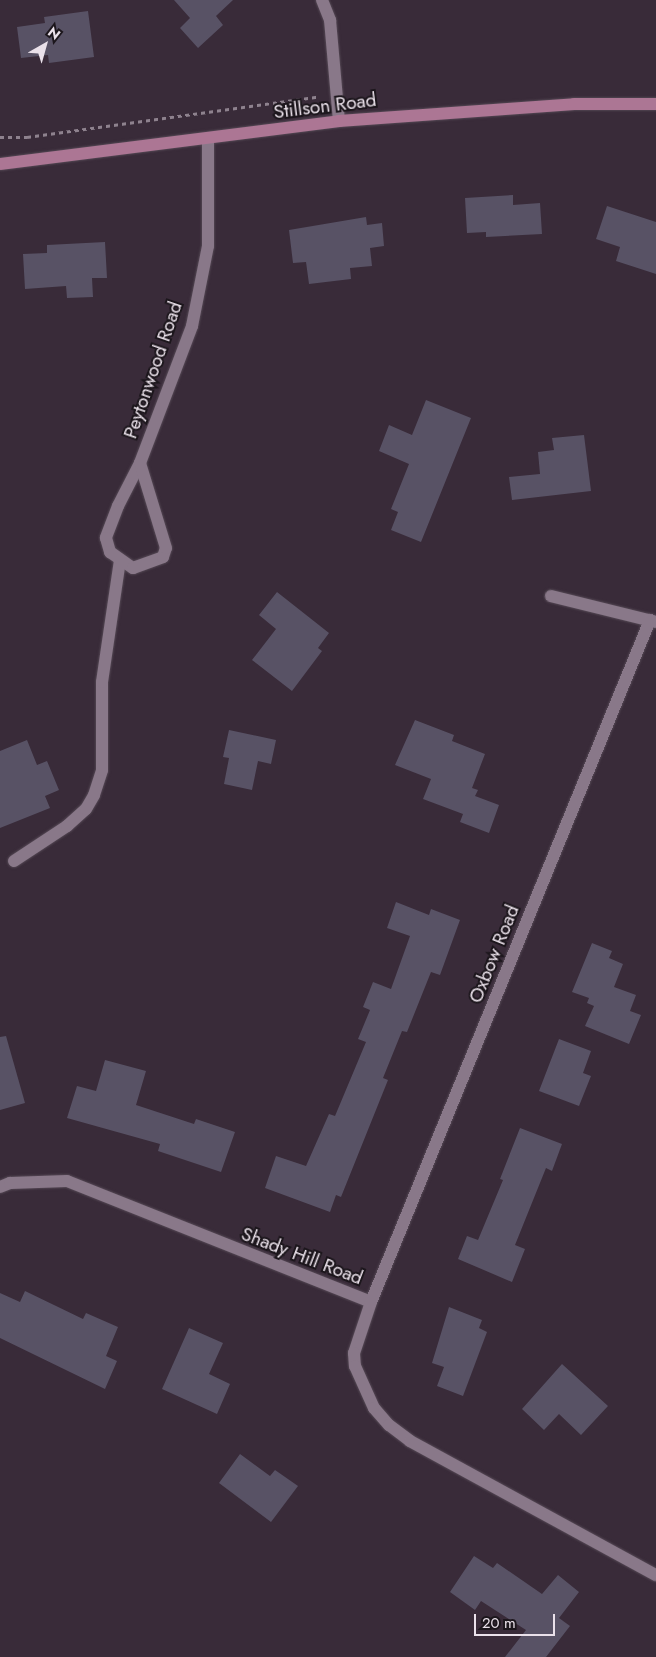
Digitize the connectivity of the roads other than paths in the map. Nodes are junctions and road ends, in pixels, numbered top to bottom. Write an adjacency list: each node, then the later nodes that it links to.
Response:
1 (322, 0): 3 (street)
2 (656, 104): 3 (street, Stillson Road)
3 (339, 121): 4 (street, Stillson Road)
4 (208, 139): 5 (street, Stillson Road); 6 (street, Peytonwood Road)
5 (0, 164)
6 (140, 463): 7 (street, Peytonwood Road); 7 (street, Peytonwood Road)
7 (120, 560): 10 (street)
8 (551, 596): 9 (street)
9 (653, 621): 12 (street, Oxbow Road)
10 (14, 861)
11 (0, 1187): 12 (street, Shady Hill Road)
12 (371, 1302): 13 (street, Shady Hill Road)
13 (656, 1575)

